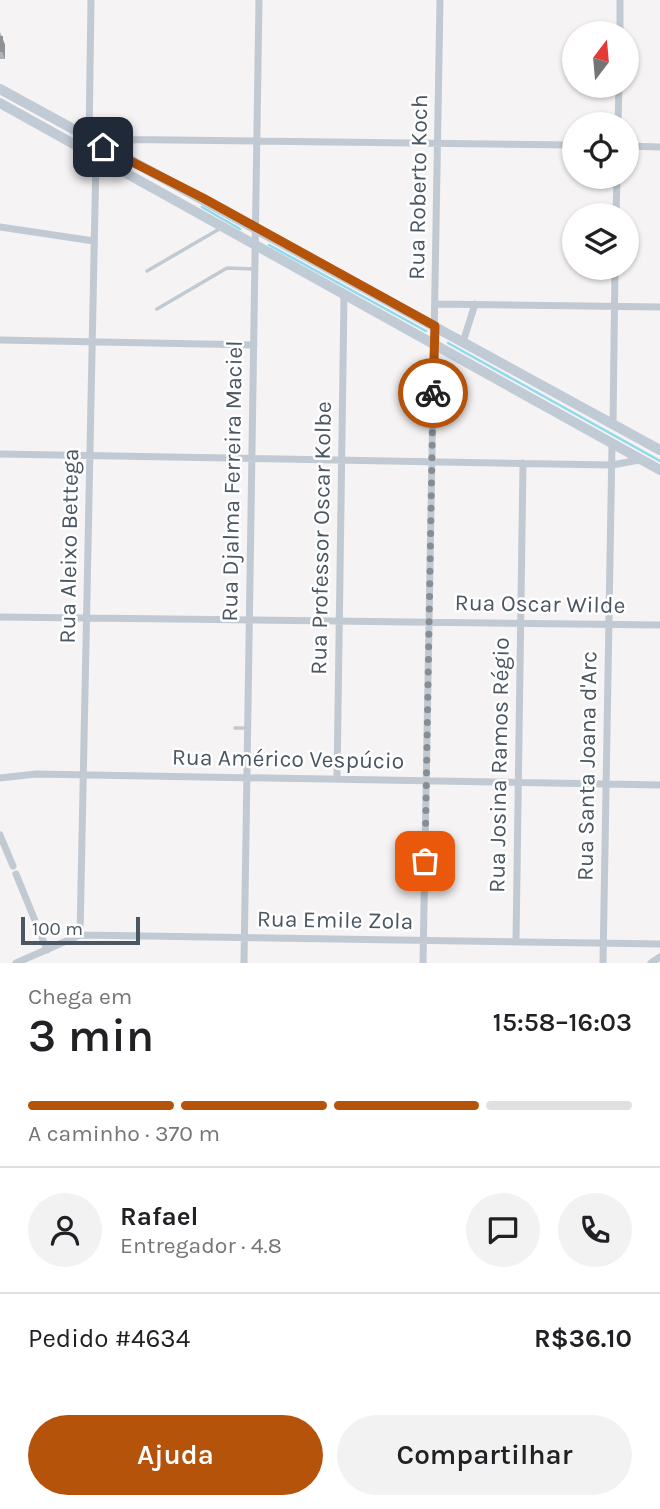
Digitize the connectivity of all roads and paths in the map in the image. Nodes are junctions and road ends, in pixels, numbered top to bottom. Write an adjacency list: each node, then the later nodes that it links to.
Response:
1 (91, 0): 9 (street)
2 (259, 0): 10 (street, Rua Djalma Ferreira Maciel)
3 (440, 0): 11 (street, Rua Roberto Koch)
4 (620, 0): 5 (street)
5 (620, 21)
6 (0, 89): 9 (main road)
7 (0, 103): 15 (main road)
8 (130, 138): 9 (street); 10 (street); 16 (street)
9 (89, 139): 16 (main road)
10 (257, 140): 11 (street); 18 (street, Rua Djalma Ferreira Maciel)
11 (438, 143): 12 (street); 26 (street, Rua Roberto Koch)
12 (562, 145)
13 (639, 146): 14 (street)
14 (660, 146)
15 (96, 158): 19 (main road); 20 (street, Rua Aleixo Bettega)
16 (129, 160): 18 (main road)
17 (0, 227): 20 (street)
18 (256, 227): 21 (street, Rua Djalma Ferreira Maciel); 31 (main road)
19 (221, 229): 21 (main road); 23 (lane)
20 (94, 241): 33 (street, Rua Aleixo Bettega)
21 (255, 247): 22 (street, Rua Djalma Ferreira Maciel); 25 (main road)
22 (255, 269): 30 (lane); 35 (street, Rua Djalma Ferreira Maciel)
23 (147, 271)
24 (615, 280): 28 (street)
25 (344, 296): 36 (main road); 43 (street, Rua Professor Oscar Kolbe)
26 (435, 304): 27 (street); 31 (street, Rua Roberto Koch)
27 (475, 304): 28 (street); 34 (street)
28 (615, 306): 29 (street); 37 (street)
29 (660, 307)
30 (157, 309)
31 (435, 326): 34 (main road); 36 (street, Rua Roberto Koch)
32 (0, 340): 33 (street)
33 (92, 341): 35 (street); 41 (street, Rua Aleixo Bettega)
34 (463, 342): 37 (main road)
35 (254, 345): 42 (street, Rua Djalma Ferreira Maciel)
36 (434, 346): 38 (main road); 45 (street, Rua Roberto Koch)
37 (612, 425): 39 (main road)
38 (612, 444): 44 (main road); 47 (street, Rua Santa Joana d'Arc)
39 (660, 450)
40 (0, 454): 41 (street)
41 (90, 456): 42 (street); 50 (street, Rua Aleixo Bettega)
42 (252, 459): 43 (street); 51 (street, Rua Djalma Ferreira Maciel)
43 (342, 460): 45 (street); 52 (street, Rua Professor Oscar Kolbe)
44 (640, 460): 47 (street); 48 (main road)
45 (432, 462): 46 (street); 53 (street, Rua Roberto Koch)
46 (523, 463): 47 (street); 54 (street, Rua Josina Ramos Régio)
47 (612, 465): 55 (street, Rua Santa Joana d'Arc)
48 (660, 470)
49 (0, 617): 50 (street, Rua Oscar Wilde)
50 (87, 618): 51 (street, Rua Oscar Wilde); 59 (street, Rua Aleixo Bettega)
51 (249, 620): 52 (street, Rua Oscar Wilde); 58 (street, Rua Djalma Ferreira Maciel)
52 (339, 621): 53 (street, Rua Oscar Wilde); 62 (street, Rua Professor Oscar Kolbe)
53 (429, 622): 54 (street, Rua Oscar Wilde); 63 (street, Rua Roberto Koch)
54 (521, 623): 55 (street, Rua Oscar Wilde); 64 (street, Rua Josina Ramos Régio)
55 (609, 624): 56 (street, Rua Oscar Wilde); 65 (street, Rua Santa Joana d'Arc)
56 (660, 625)
57 (235, 728): 58 (lane)
58 (247, 729): 61 (street, Rua Djalma Ferreira Maciel)
59 (84, 775): 60 (street, Rua Américo Vespúcio); 61 (street, Rua Américo Vespúcio); 68 (street, Rua Aleixo Bettega)
60 (0, 778)
61 (247, 778): 62 (street, Rua Américo Vespúcio); 69 (street, Rua Djalma Ferreira Maciel)
62 (337, 779): 63 (street, Rua Américo Vespúcio)
63 (427, 781): 64 (street, Rua Américo Vespúcio); 70 (street, Rua Roberto Koch)
64 (518, 783): 65 (street, Rua Américo Vespúcio); 71 (street, Rua Josina Ramos Régio)
65 (606, 784): 66 (street, Rua Américo Vespúcio); 72 (street, Rua Santa Joana d'Arc)
66 (660, 785)
67 (0, 835): 74 (street)
68 (80, 935): 69 (street, Rua Emile Zola); 74 (street, Rua Emile Zola)
69 (244, 937): 70 (street, Rua Emile Zola); 77 (street, Rua Djalma Ferreira Maciel)
70 (424, 940): 71 (street, Rua Emile Zola); 78 (street, Rua Roberto Koch)
71 (516, 942): 72 (street, Rua Emile Zola)
72 (603, 943): 73 (street, Rua Emile Zola); 79 (street, Rua Santa Joana d'Arc)
73 (660, 944)
74 (47, 950): 76 (street, Rua Emile Zola)
75 (660, 957): 80 (street)
76 (16, 963)
77 (244, 963)
78 (424, 963)
79 (603, 963)
80 (651, 963)

